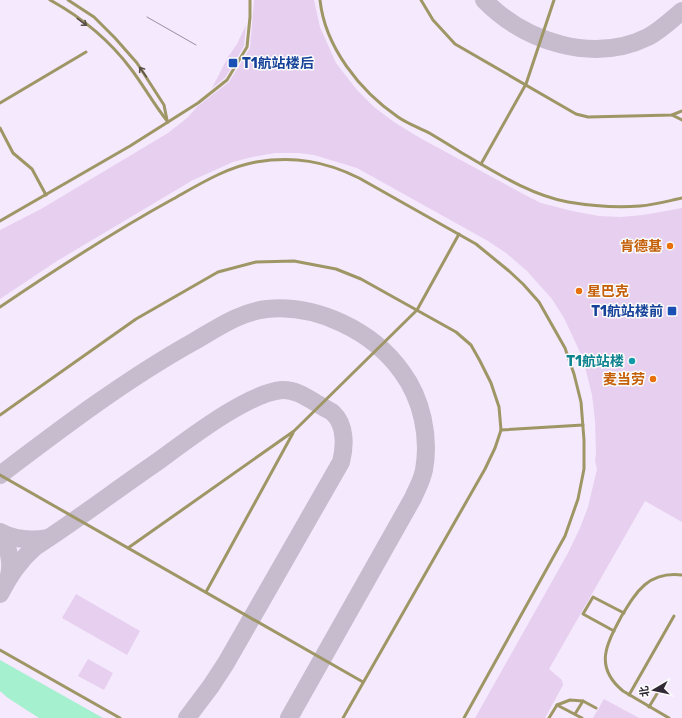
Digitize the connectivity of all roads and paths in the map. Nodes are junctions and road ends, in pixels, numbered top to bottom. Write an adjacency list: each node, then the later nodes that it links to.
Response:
1 (50, 0): 13 (lane, one-way to 13)
2 (68, 0): 13 (lane, one-way to 2)
3 (250, 0): 13 (lane)
4 (320, 0): 15 (lane)
5 (421, 0): 8 (lane)
6 (554, 0): 8 (lane)
7 (86, 52): 9 (lane)
8 (526, 84): 11 (lane); 15 (lane)
9 (0, 104)
10 (682, 110): 11 (lane)
11 (672, 115): 12 (lane)
12 (682, 120)
13 (168, 122): 16 (lane)
14 (0, 128): 16 (lane)
15 (481, 164): 17 (lane)
16 (46, 195): 18 (lane)
17 (682, 198)
18 (0, 221)
19 (459, 234): 20 (lane); 21 (lane); 23 (lane)
20 (0, 307)
21 (417, 310): 22 (lane); 24 (lane); 25 (lane)
22 (0, 415)
23 (583, 424): 24 (lane); 44 (lane)
24 (501, 430): 34 (lane)
25 (294, 432): 27 (lane); 29 (lane)
26 (0, 475): 27 (lane)
27 (128, 548): 29 (lane)
28 (682, 575): 30 (lane)
29 (206, 592): 34 (lane)
30 (624, 613): 32 (lane); 32 (lane)
31 (674, 616): 36 (lane)
32 (614, 631): 36 (lane)
33 (0, 650): 42 (lane)
34 (363, 682): 43 (lane)
35 (658, 692): 39 (lane)
36 (629, 695): 39 (lane)
37 (583, 701): 38 (lane); 40 (lane); 41 (lane)
38 (556, 705): 41 (lane); 45 (lane)
39 (649, 707): 47 (lane)
40 (596, 708)
41 (575, 714): 46 (lane)
42 (120, 718)
43 (343, 718)
44 (464, 718)
45 (549, 718)
46 (582, 718)
47 (669, 718)

